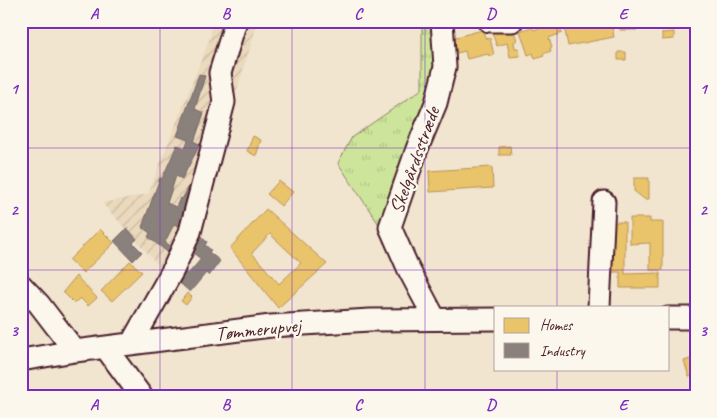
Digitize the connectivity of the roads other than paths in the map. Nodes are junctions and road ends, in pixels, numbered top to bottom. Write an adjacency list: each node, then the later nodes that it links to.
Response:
1 (236, 21): 12 (street)
2 (442, 21): 10 (street, Skelgårdsstræde)
3 (489, 21): 4 (street)
4 (512, 21)
5 (604, 202): 7 (street)
6 (21, 285): 14 (street)
7 (599, 306)
8 (670, 318): 9 (street)
9 (696, 318)
10 (435, 319): 11 (street, Tømmerupvej); 12 (street, Tømmerupvej)
11 (494, 319)
12 (131, 344): 13 (street, Tømmerupvej)
13 (105, 347): 14 (street, Tømmerupvej); 16 (street)
14 (75, 351): 15 (street, Tømmerupvej)
15 (21, 360)
16 (142, 397)

